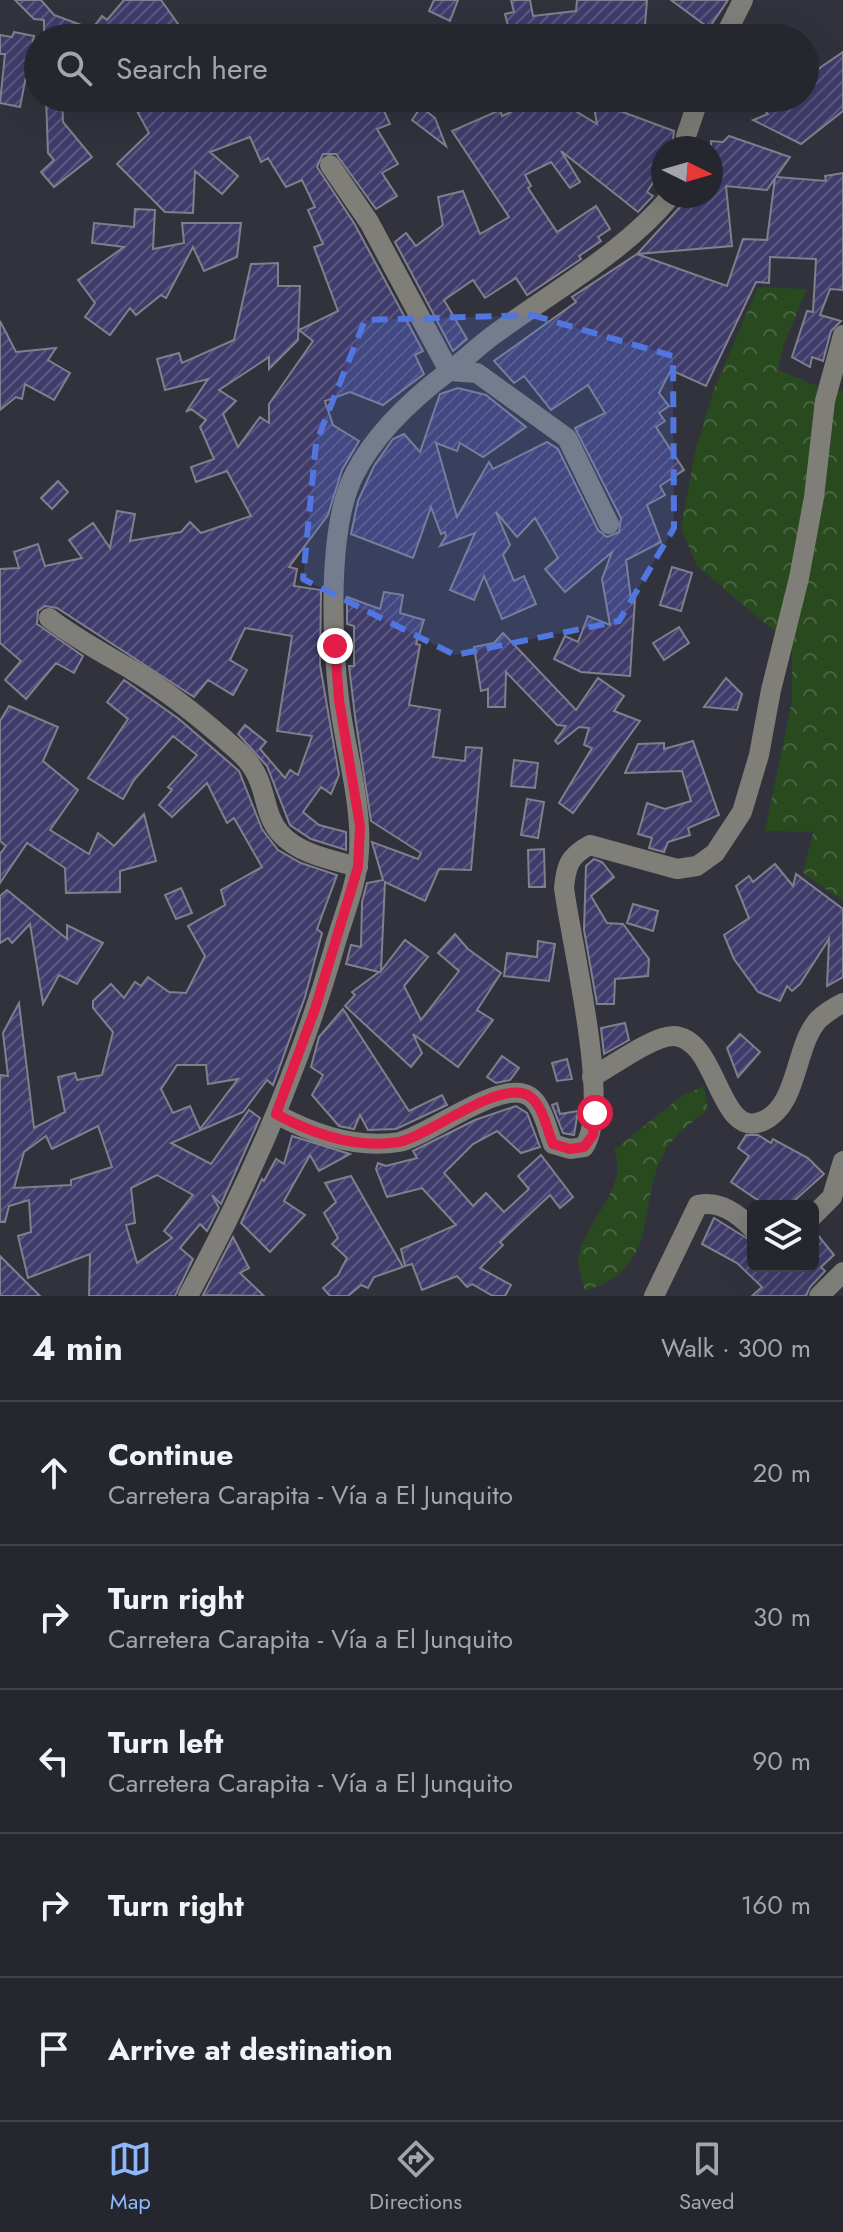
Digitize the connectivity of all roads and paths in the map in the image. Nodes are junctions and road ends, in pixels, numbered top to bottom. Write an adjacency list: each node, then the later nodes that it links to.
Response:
1 (743, 0): 2 (street)
2 (731, 24)
3 (694, 112): 4 (street)
4 (686, 136)
5 (330, 165): 8 (street)
6 (661, 208): 8 (street)
7 (843, 335): 13 (street)
8 (449, 371): 9 (street); 11 (street)
9 (609, 524)
10 (49, 618): 11 (street)
11 (358, 867): 14 (street)
12 (843, 1003): 13 (street)
13 (592, 1077): 14 (street)
14 (276, 1114): 19 (street)
15 (843, 1161): 16 (street)
16 (819, 1210)
17 (747, 1224): 20 (street)
18 (843, 1272): 21 (street)
19 (188, 1296)
20 (654, 1296)
21 (819, 1296)

